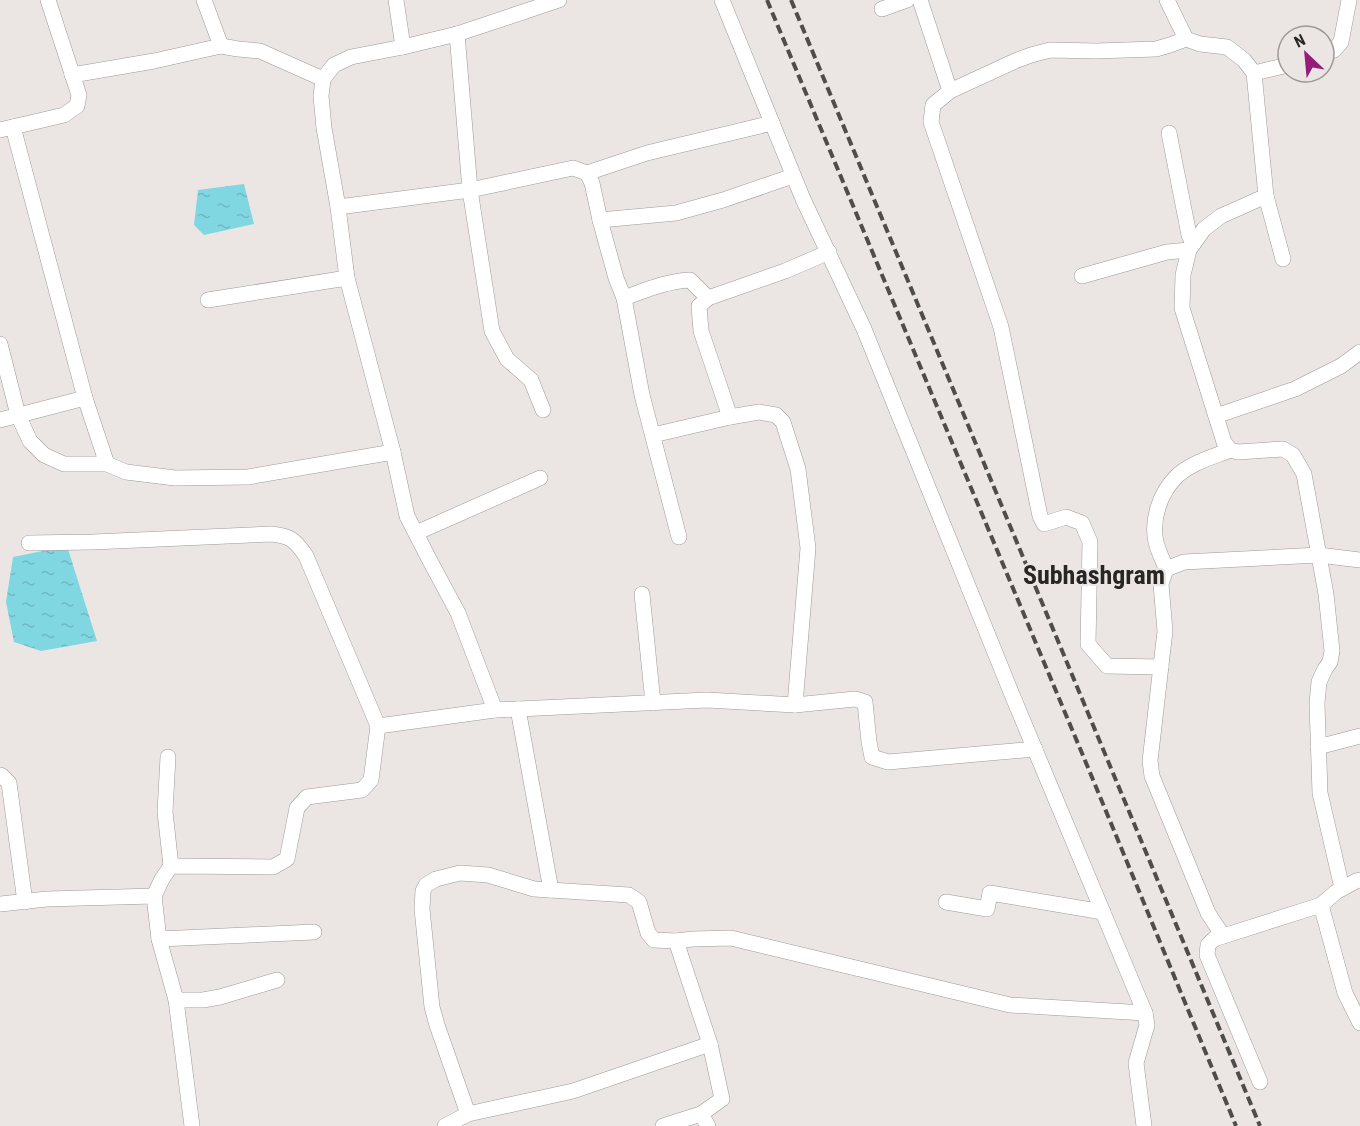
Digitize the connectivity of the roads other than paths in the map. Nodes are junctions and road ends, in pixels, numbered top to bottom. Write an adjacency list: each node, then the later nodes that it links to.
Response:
1 (48, 0): 18 (street)
2 (204, 0): 13 (street)
3 (396, 0): 14 (street)
4 (559, 0): 11 (street)
5 (722, 0): 21 (street)
6 (907, 0): 10 (street)
7 (920, 0): 20 (street)
8 (1167, 0): 12 (street)
9 (1349, 0): 15 (street)
10 (882, 9)
11 (457, 34): 14 (street); 26 (street)
12 (1186, 39): 17 (street); 20 (street)
13 (221, 46): 18 (street); 19 (street)
14 (403, 47): 19 (street)
15 (1336, 48)
16 (1276, 68): 17 (street)
17 (1254, 73): 27 (street)
18 (72, 75): 22 (street)
19 (323, 79): 28 (street)
20 (950, 91): 58 (street)
21 (772, 123): 24 (street); 25 (street)
22 (7, 129): 40 (street)
23 (1169, 133): 30 (street)
24 (587, 173): 26 (street); 29 (street)
25 (793, 176): 29 (street); 31 (street)
26 (470, 190): 28 (street); 41 (street)
27 (1266, 196): 30 (street); 32 (street)
28 (338, 207): 34 (street)
29 (600, 220): 35 (street)
30 (1191, 247): 33 (street); 43 (street)
31 (829, 252): 36 (street); 66 (street)
32 (1283, 260)
33 (1082, 276)
34 (347, 278): 37 (street); 48 (street)
35 (624, 298): 36 (street); 46 (street)
36 (708, 298): 44 (street)
37 (208, 300)
38 (0, 344): 42 (street)
39 (1360, 352): 43 (street)
40 (85, 398): 42 (street); 49 (street)
41 (543, 410)
42 (18, 415): 45 (street); 49 (street)
43 (1216, 416): 47 (street)
44 (730, 417): 46 (street); 60 (street)
45 (0, 420)
46 (653, 435): 52 (street)
47 (1230, 450): 54 (street); 56 (street)
48 (393, 452): 49 (street); 51 (street)
49 (107, 464)
50 (540, 478): 51 (street)
51 (416, 533): 62 (street)
52 (679, 537)
53 (29, 543): 63 (street)
54 (1319, 555): 55 (street); 56 (street); 65 (street)
55 (1360, 560)
56 (1166, 568): 58 (street)
57 (642, 594): 59 (street)
58 (1161, 667): 80 (street)
59 (653, 703): 60 (street); 61 (street)
60 (795, 705): 66 (street)
61 (518, 709): 62 (street); 72 (street)
62 (495, 710): 63 (street)
63 (378, 726): 69 (street)
64 (1360, 736): 65 (street)
65 (1318, 747): 71 (street)
66 (1035, 749): 78 (street)
67 (168, 757): 69 (street)
68 (0, 775): 74 (street)
69 (171, 866): 73 (street)
70 (1360, 880): 71 (street)
71 (1342, 888): 77 (street)
72 (551, 890): 82 (street); 89 (street)
73 (154, 896): 74 (street); 81 (street)
74 (25, 902): 76 (street)
75 (946, 902): 78 (street)
76 (0, 904)
77 (1321, 905): 80 (street); 86 (street)
78 (1103, 912): 85 (street)
79 (314, 932): 81 (street)
80 (1223, 936): 88 (street)
81 (159, 939): 84 (street)
82 (676, 941): 85 (street); 87 (street)
83 (277, 980): 84 (street)
84 (176, 1000): 91 (street)
85 (1145, 1013): 94 (street)
86 (1360, 1023)
87 (711, 1044): 89 (street); 90 (street)
88 (1260, 1082)
89 (468, 1114): 92 (street)
90 (705, 1120): 93 (street)
91 (192, 1126)
92 (445, 1126)
93 (663, 1126)
94 (1144, 1126)

